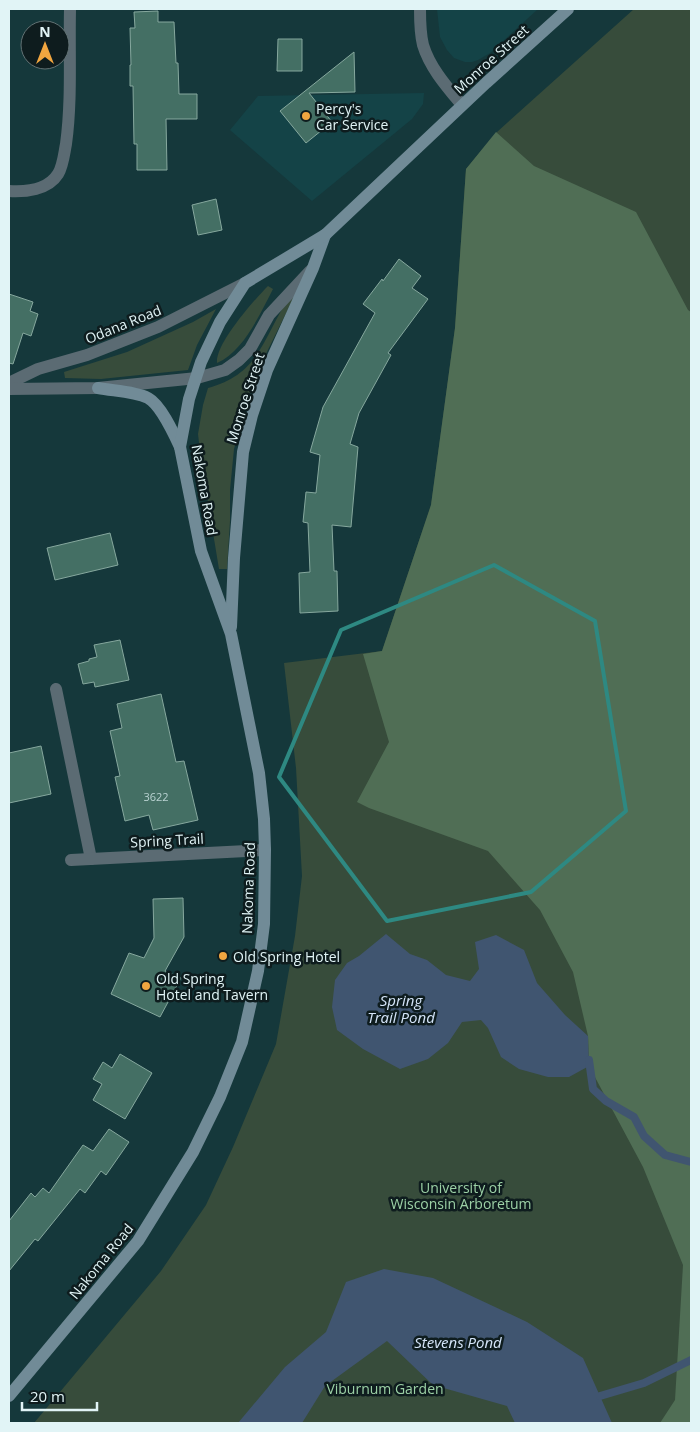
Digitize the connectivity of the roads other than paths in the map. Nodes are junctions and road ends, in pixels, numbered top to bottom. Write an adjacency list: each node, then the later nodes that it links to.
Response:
1 (70, 9): 5 (street)
2 (420, 9): 4 (street)
3 (568, 9): 4 (main road, Monroe Street)
4 (462, 105): 6 (main road, Monroe Street)
5 (9, 191)
6 (325, 235): 7 (main road, Monroe Street); 8 (main road, Monroe Street)
7 (313, 268): 9 (street, Monroe Street); 14 (main road, Monroe Street)
8 (245, 283): 9 (main road, Monroe Street); 10 (street, Odana Road)
9 (196, 378): 11 (street); 13 (main road, Nakoma Road)
10 (9, 383)
11 (98, 388): 12 (street); 13 (main road)
12 (9, 389)
13 (180, 447): 14 (main road, Nakoma Road)
14 (231, 634): 16 (main road, Nakoma Road)
15 (56, 689): 17 (street)
16 (266, 850): 17 (street, Spring Trail); 19 (main road, Nakoma Road)
17 (92, 859): 18 (street, Spring Trail)
18 (71, 860)
19 (9, 1396)

